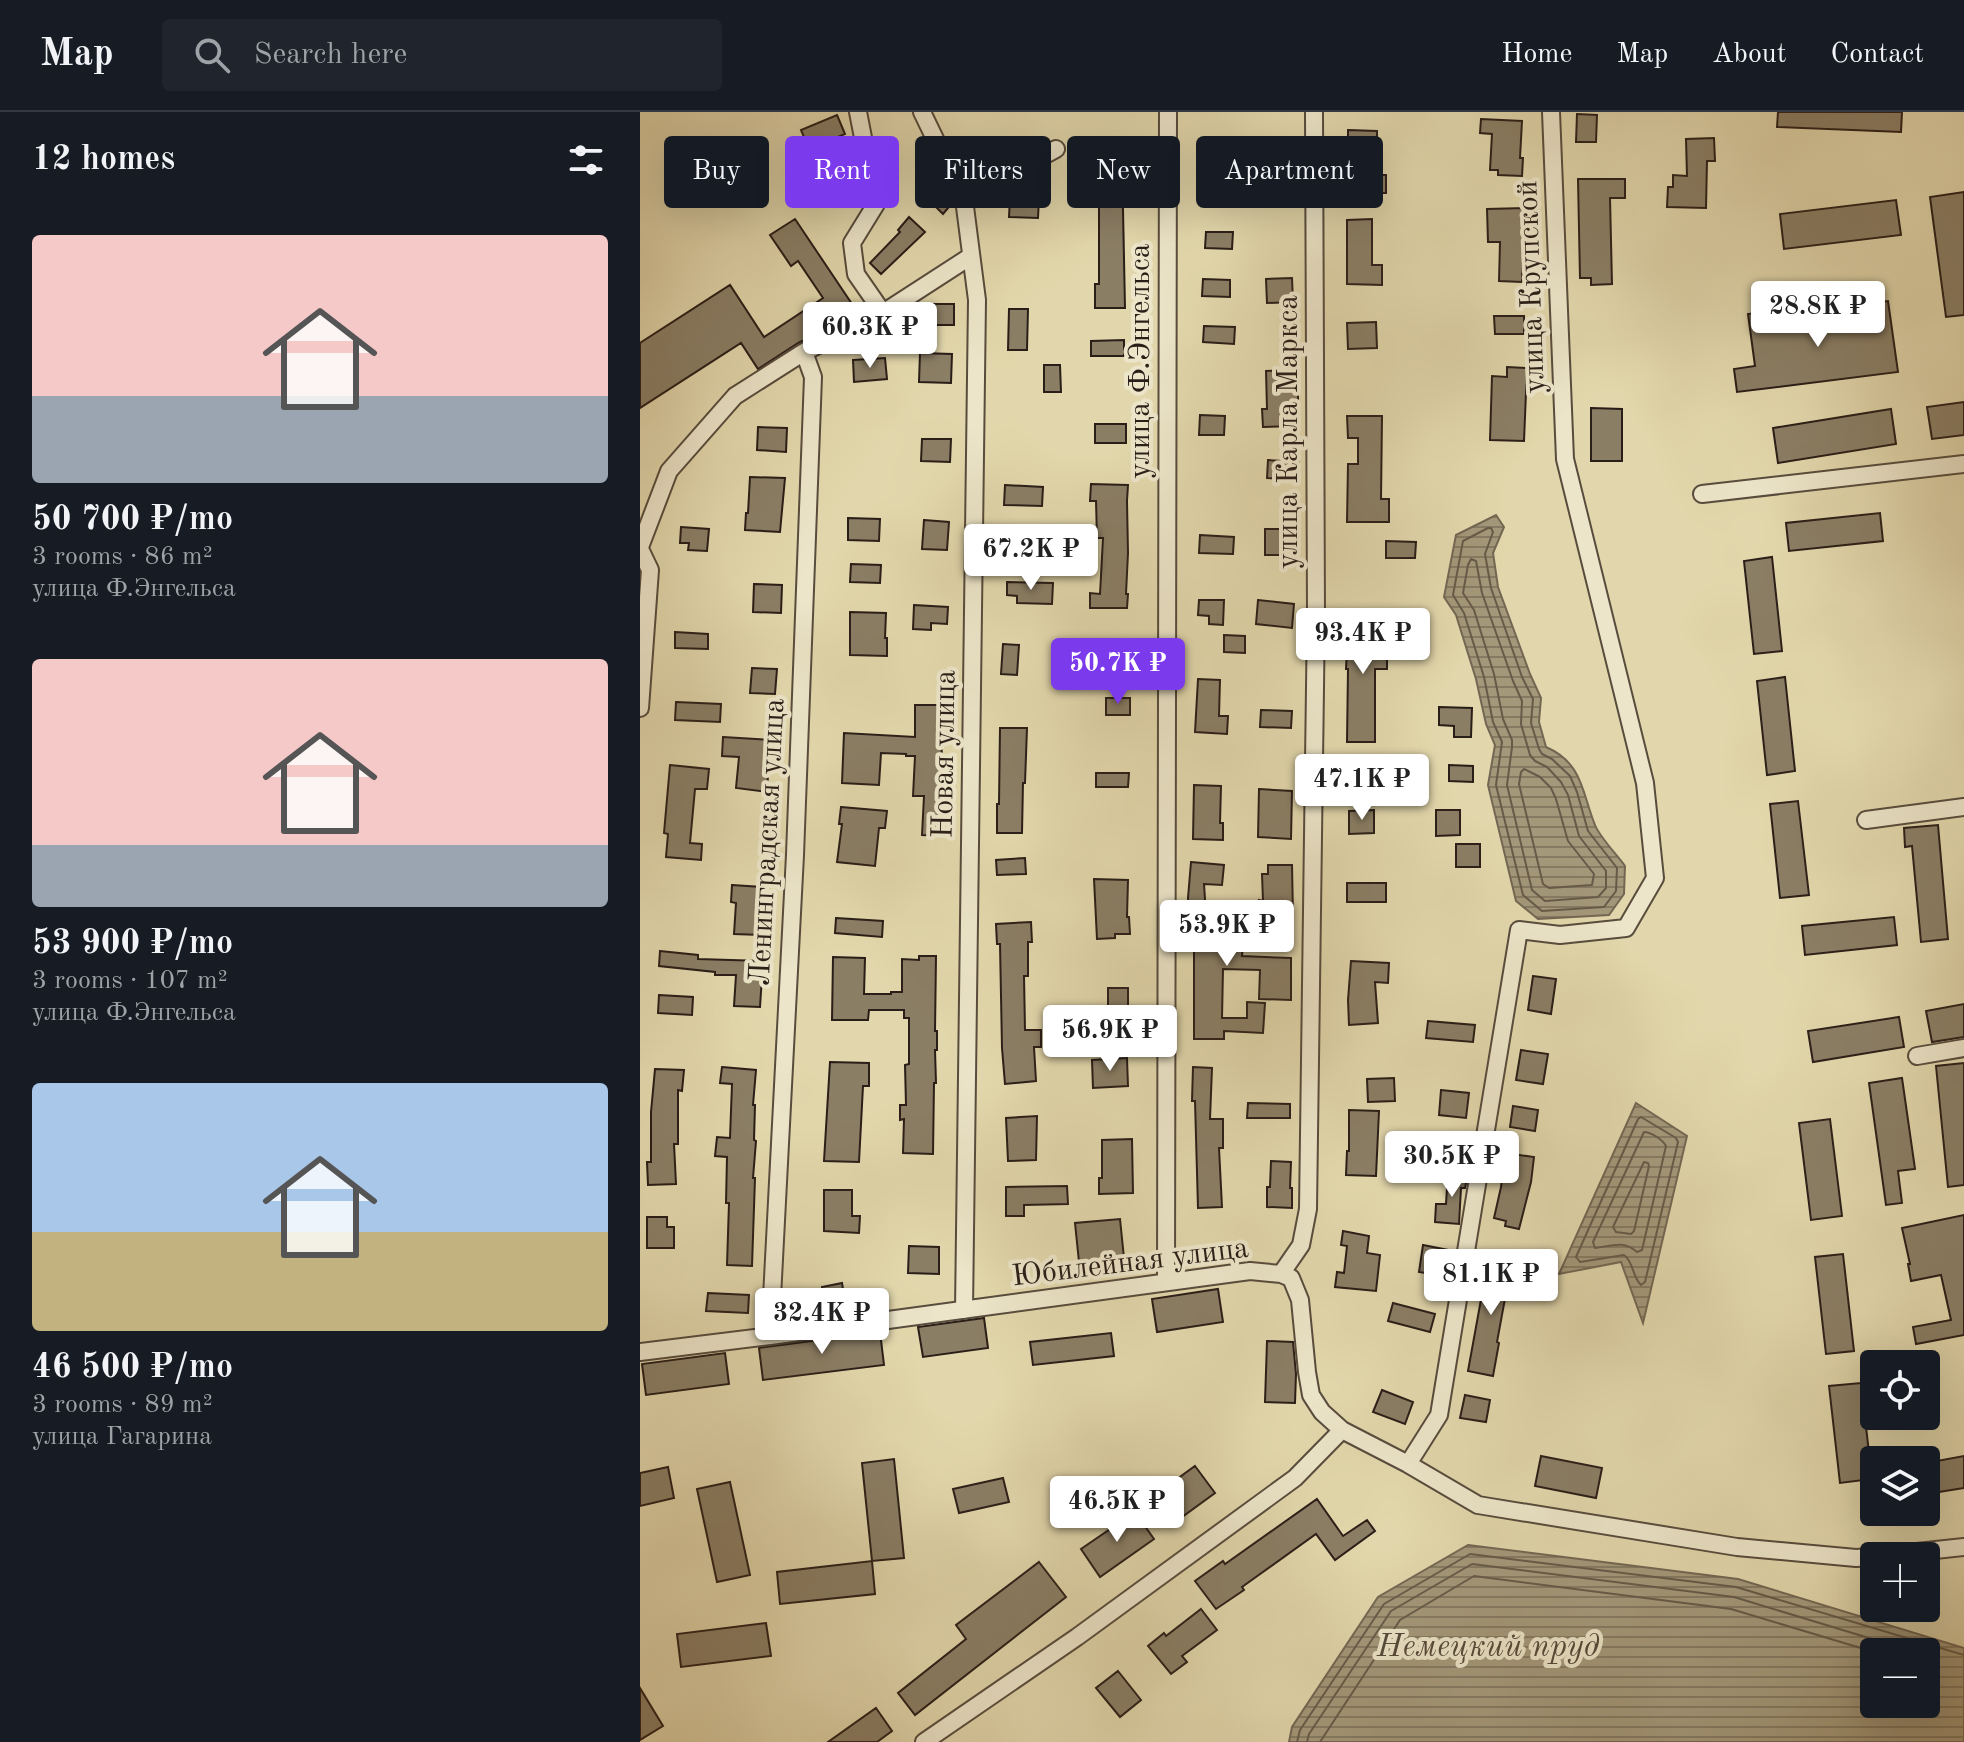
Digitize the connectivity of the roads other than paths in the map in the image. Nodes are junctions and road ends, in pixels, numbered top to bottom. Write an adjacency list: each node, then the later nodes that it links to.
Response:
1 (858, 112): 11 (street)
2 (922, 112): 6 (street, Новая улица)
3 (1168, 112): 22 (street, улица Ф.Энгельса)
4 (1314, 112): 21 (street, улица Карла Маркса)
5 (1551, 112): 27 (street, улица Крупской)
6 (934, 136)
7 (1056, 149): 8 (street)
8 (1051, 152)
9 (965, 208): 10 (street, Новая улица)
10 (971, 256): 11 (street); 23 (street, Новая улица)
11 (883, 313): 12 (street)
12 (804, 352): 15 (street); 24 (street, Ленинградская улица)
13 (1964, 464): 14 (street)
14 (1702, 494)
15 (640, 548): 16 (street)
16 (640, 708)
17 (1964, 807): 18 (street)
18 (1866, 820)
19 (1964, 1048): 20 (street)
20 (1917, 1056)
21 (1281, 1274): 22 (street, Юбилейная улица); 26 (street, Юбилейная улица)
22 (1166, 1282): 23 (street, Юбилейная улица)
23 (964, 1310): 24 (street, Юбилейная улица)
24 (770, 1336): 25 (street, Юбилейная улица)
25 (640, 1352)
26 (1342, 1430): 27 (street, Юбилейная улица); 31 (street)
27 (1408, 1464): 30 (street, Юбилейная улица)
28 (1964, 1547): 29 (street, Юбилейная улица)
29 (1940, 1549)
30 (1860, 1558)
31 (924, 1742)

